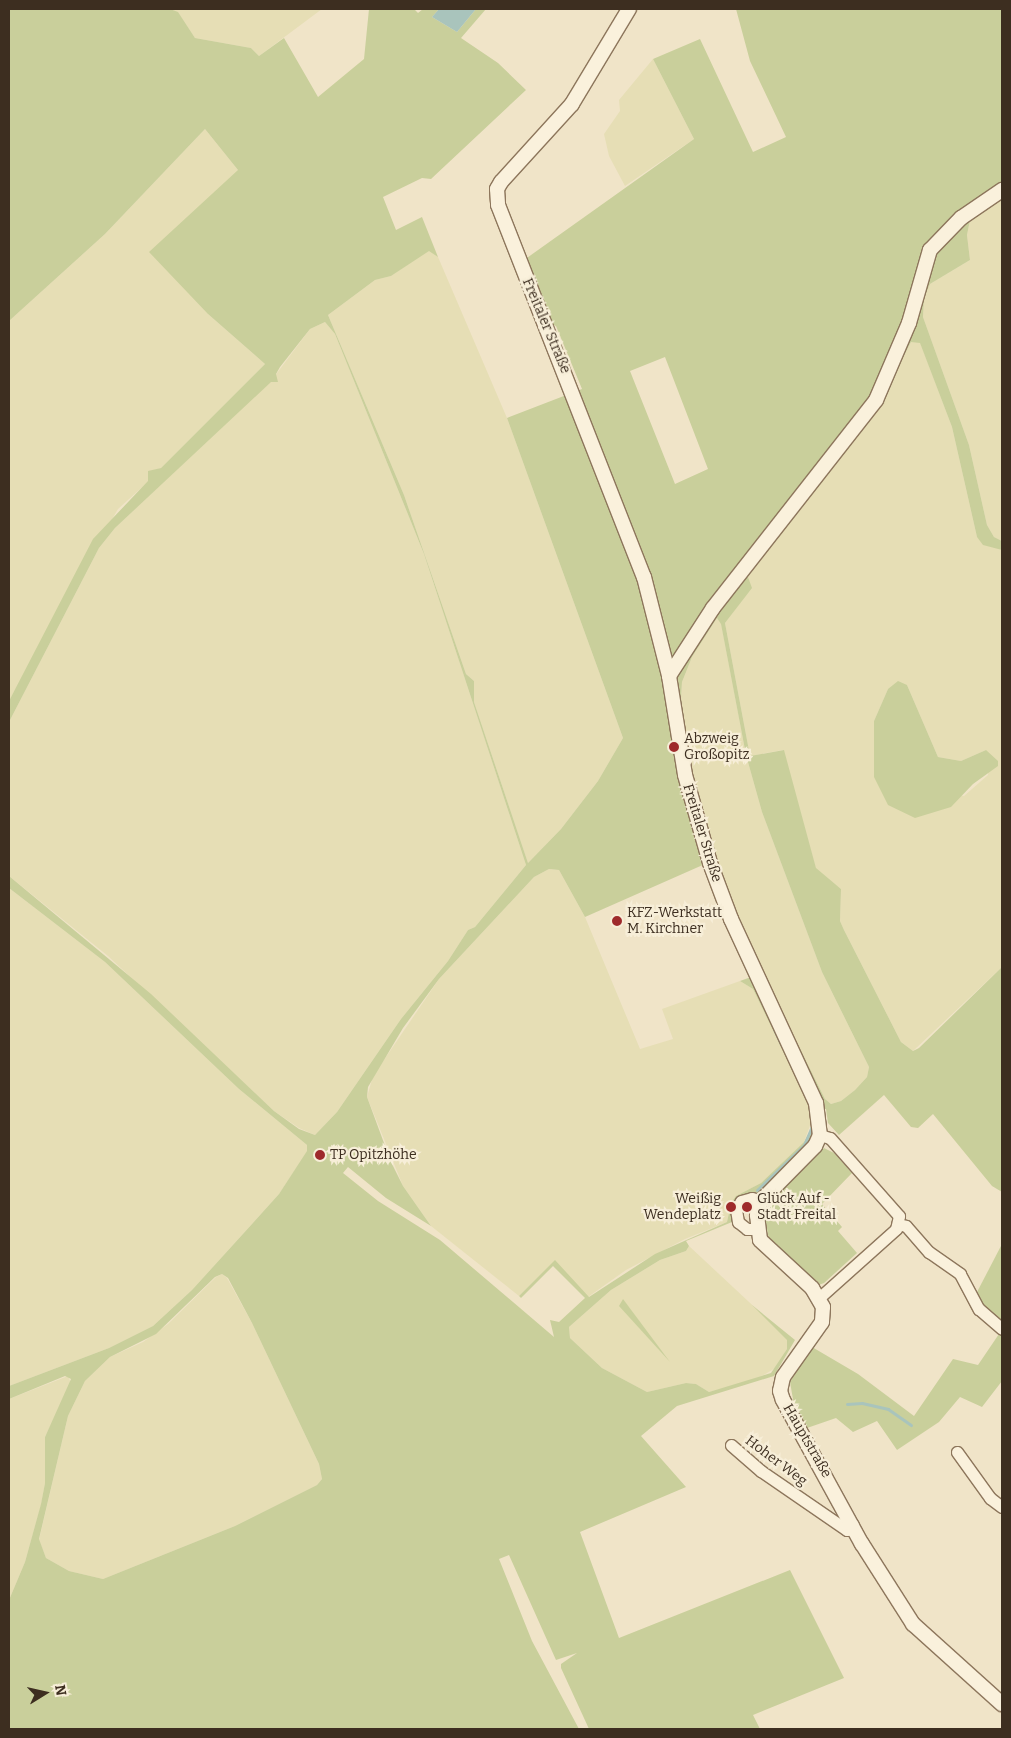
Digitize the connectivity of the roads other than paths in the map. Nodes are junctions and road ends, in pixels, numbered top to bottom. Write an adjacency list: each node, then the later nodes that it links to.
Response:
1 (629, 9): 3 (street, Freitaler Straße)
2 (1002, 190): 3 (street)
3 (669, 676): 4 (street, Freitaler Straße)
4 (820, 1135): 5 (street); 6 (street)
5 (761, 1201): 7 (street); 7 (street)
6 (898, 1224): 8 (street); 9 (street)
7 (757, 1229): 8 (street)
8 (820, 1297): 13 (street, Hauptstraße)
9 (1002, 1329)
10 (731, 1445): 13 (street, Hoher Weg)
11 (957, 1452): 12 (street)
12 (1002, 1507)
13 (852, 1524): 14 (street, Hauptstraße)
14 (1002, 1704)

